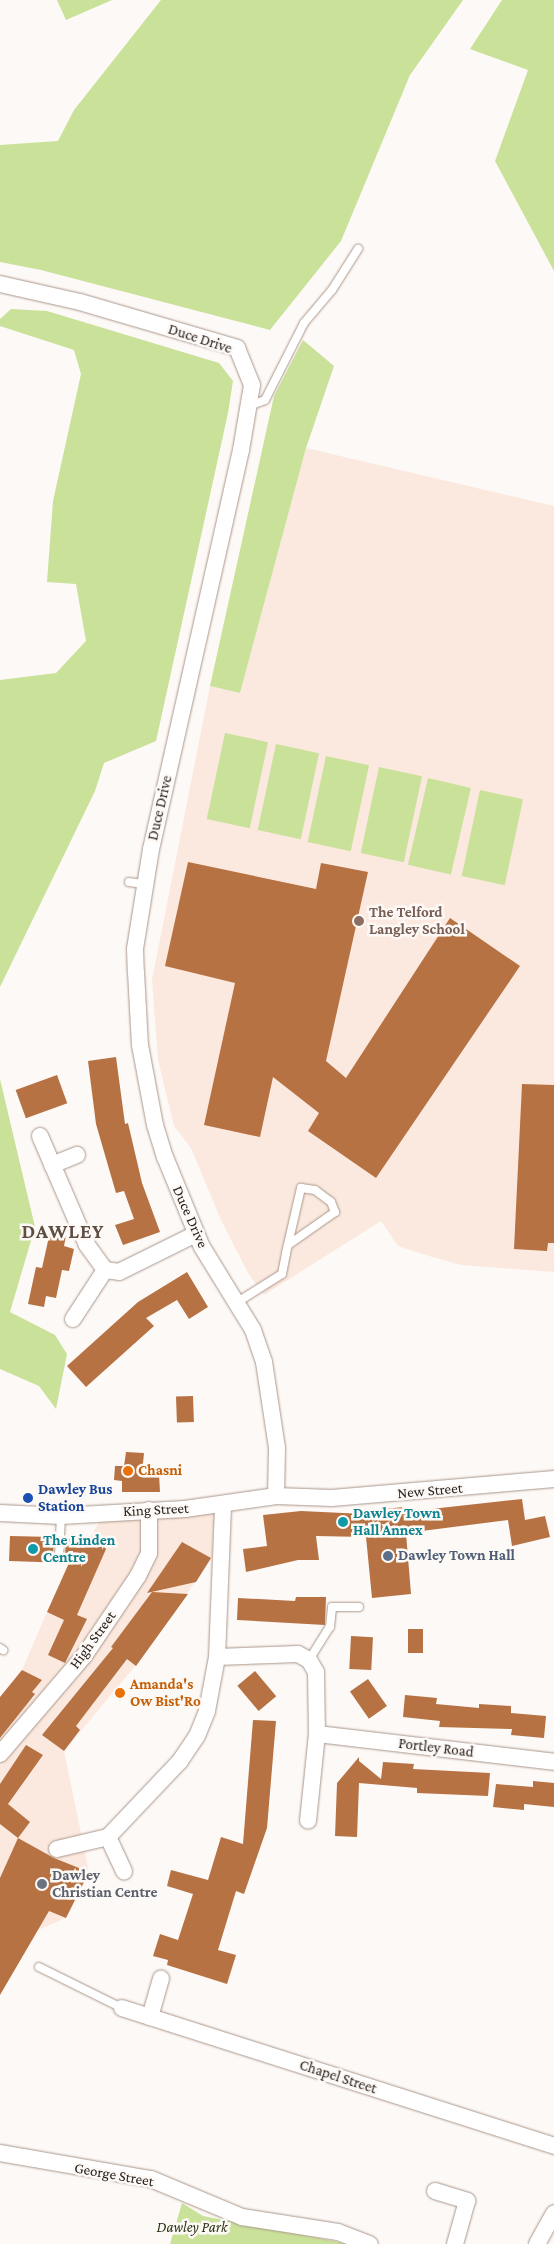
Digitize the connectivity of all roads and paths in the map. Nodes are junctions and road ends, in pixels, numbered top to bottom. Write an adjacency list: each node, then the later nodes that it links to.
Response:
1 (358, 249): 3 (lane)
2 (0, 284): 3 (street, Duce Drive)
3 (248, 406): 7 (street, Duce Drive)
4 (40, 1136): 6 (street)
5 (77, 1155): 6 (street)
6 (52, 1165): 9 (street)
7 (196, 1234): 9 (street); 10 (street, Duce Drive)
8 (288, 1245): 8 (lane); 10 (lane)
9 (105, 1270): 11 (street)
10 (236, 1302): 13 (street, Duce Drive)
11 (73, 1319)
12 (554, 1479): 13 (street, New Street)
13 (276, 1496): 14 (street, New Street)
14 (223, 1506): 15 (street, King Street); 20 (street)
15 (149, 1510): 17 (street, King Street); 23 (street, High Street)
16 (0, 1513): 17 (street, King Street)
17 (61, 1516): 18 (lane)
18 (59, 1556)
19 (359, 1607): 21 (lane)
20 (217, 1657): 21 (street); 26 (street)
21 (309, 1660): 22 (street)
22 (317, 1734): 24 (street, Portley Road); 25 (street)
23 (0, 1754)
24 (554, 1762)
25 (308, 1821)
26 (108, 1838): 27 (street); 28 (street)
27 (57, 1849)
28 (124, 1871)
29 (39, 1967): 31 (lane)
30 (161, 1979): 32 (street)
31 (122, 2008): 32 (street, Chapel Street)
32 (150, 2017): 33 (street, Chapel Street)
33 (554, 2146)
34 (0, 2153): 37 (street, George Street)
35 (436, 2191): 38 (street)
36 (554, 2213): 39 (street)
37 (370, 2244)
38 (454, 2244)
39 (538, 2244)

